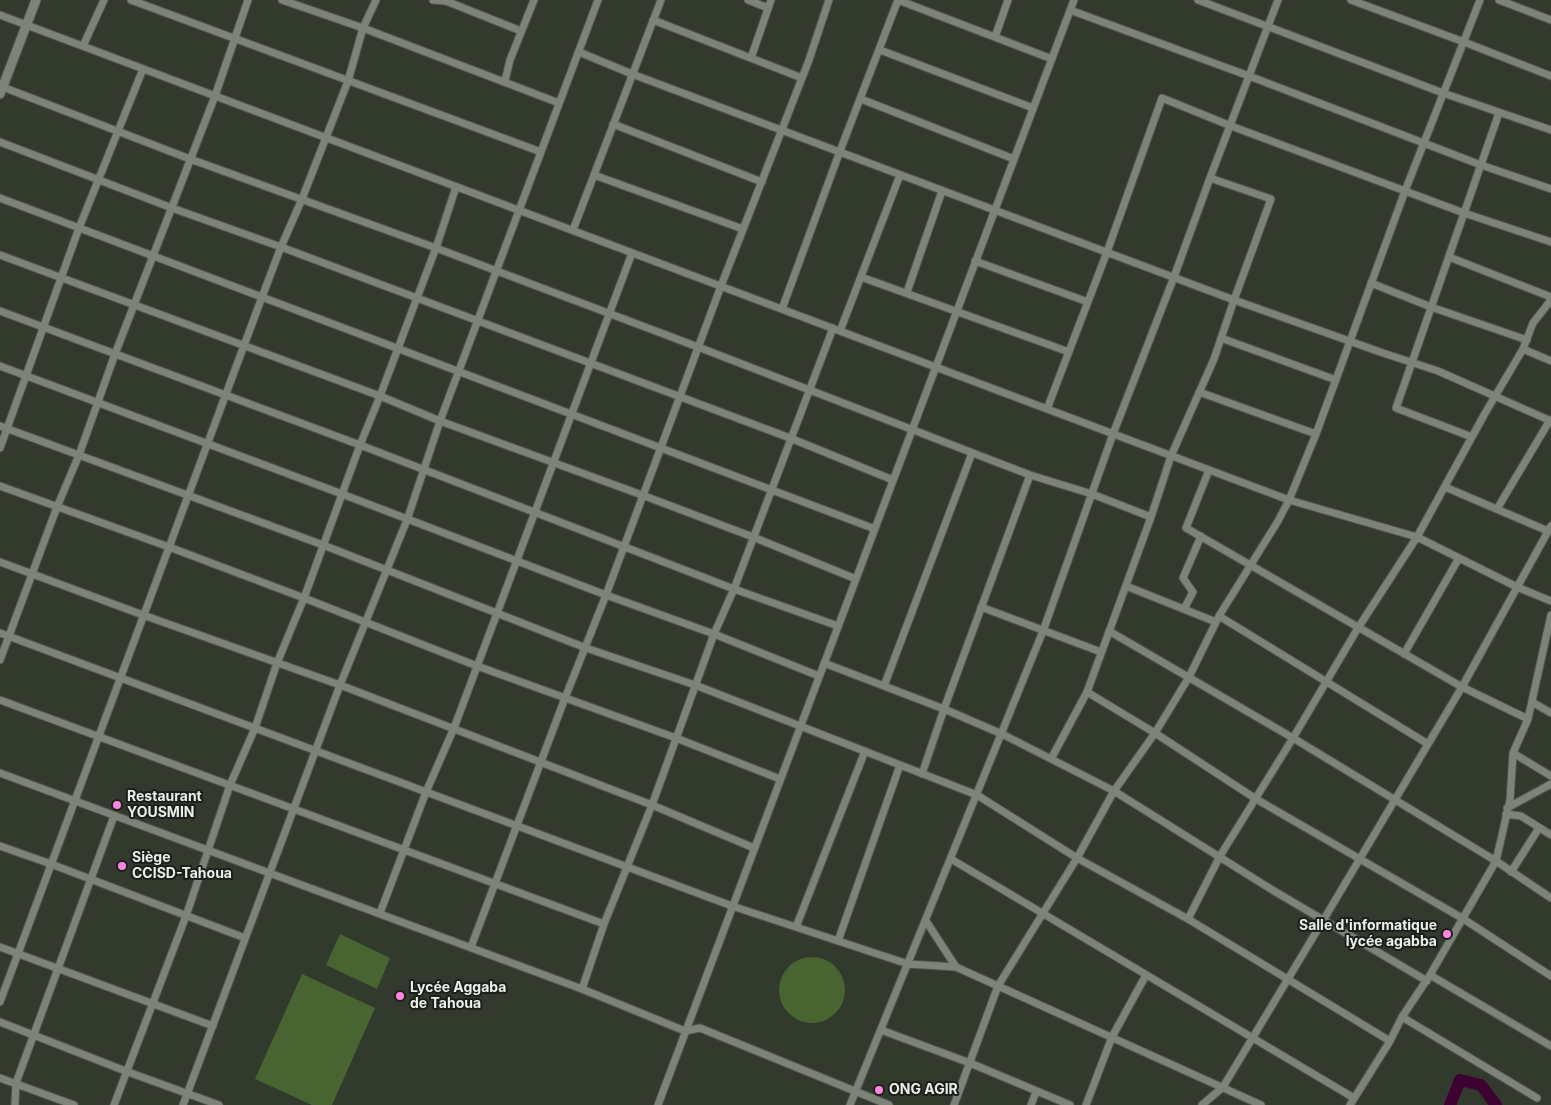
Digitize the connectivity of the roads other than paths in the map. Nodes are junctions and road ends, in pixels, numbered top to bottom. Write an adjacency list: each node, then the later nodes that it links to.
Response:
1 (36, 0): 27 (street)
2 (104, 0): 34 (street)
3 (131, 0): 32 (street)
4 (248, 0): 32 (street)
5 (282, 0): 29 (street)
6 (376, 0): 29 (street)
7 (433, 0): 30 (street)
8 (534, 0): 30 (street)
9 (598, 0): 36 (street)
10 (661, 0): 25 (street)
11 (748, 0): 22 (street)
12 (771, 0): 22 (street)
13 (829, 0): 43 (street)
14 (898, 0): 31 (street); 35 (street)
15 (1008, 0): 31 (street)
16 (1074, 0): 23 (street)
17 (1198, 0): 28 (street)
18 (1278, 0): 28 (street)
19 (1351, 0): 33 (street)
20 (1480, 0): 33 (street)
21 (1499, 0): 26 (street)
22 (768, 8): 37 (street)
23 (1070, 10): 38 (street); 41 (street)
24 (0, 15): 27 (street)
25 (653, 20): 37 (street); 40 (street)
26 (1551, 20)
27 (27, 25): 34 (street); 46 (street)
28 (1268, 27): 41 (street); 47 (street)
29 (363, 28): 44 (street); 45 (street)
30 (521, 31): 45 (street)
31 (995, 37): 38 (street)
32 (235, 39): 44 (street); 48 (street)
33 (1464, 42): 42 (street); 47 (street)
34 (83, 46): 39 (street)
35 (880, 50): 49 (street); 51 (street)
36 (579, 52): 40 (street); 50 (street)
37 (751, 58): 43 (street)
38 (1052, 59): 51 (street)
39 (143, 69): 48 (street); 57 (street)
40 (632, 74): 53 (street); 55 (street)
41 (1249, 76): 54 (street); 60 (street)
42 (1551, 76)
43 (802, 78): 55 (street)
44 (348, 81): 58 (street); 61 (street)
45 (505, 81): 50 (street)
46 (1, 89): 57 (street)
47 (1443, 94): 52 (street); 60 (street)
48 (214, 96): 58 (street); 63 (street)
49 (861, 99): 62 (street); 64 (street)
50 (559, 103): 61 (street)
51 (1033, 108): 64 (street)
52 (1499, 113): 56 (street); 65 (street)
53 (613, 124): 66 (street); 70 (street)
54 (1231, 126): 68 (street); 74 (street); 87 (street)
55 (782, 129): 62 (street); 70 (street)
56 (1551, 130)
57 (118, 132): 63 (street); 69 (street)
58 (326, 137): 71 (street); 76 (street)
59 (0, 142): 69 (street)
60 (1424, 143): 65 (street); 74 (street)
61 (541, 152): 78 (street)
62 (840, 152): 67 (street); 107 (street)
63 (190, 159): 76 (street); 77 (street)
64 (1014, 159): 79 (street)
65 (1481, 165): 72 (street); 80 (street)
66 (594, 175): 82 (street); 83 (street)
67 (900, 175): 73 (street); 94 (street)
68 (1210, 178): 96 (street); 103 (street)
69 (98, 179): 77 (street); 81 (street)
70 (762, 182): 82 (street)
71 (456, 187): 78 (street); 86 (street)
72 (1551, 189)
73 (942, 191): 79 (street); 99 (street)
74 (1405, 191): 80 (street); 97 (street)
75 (0, 198): 81 (street)
76 (302, 199): 85 (street); 86 (street)
77 (172, 208): 85 (street); 90 (street)
78 (519, 210): 83 (street); 93 (street)
79 (994, 211): 87 (street); 92 (street)
80 (1464, 213): 84 (street); 91 (street)
81 (79, 228): 90 (street); 95 (street)
82 (743, 229): 98 (street)
83 (573, 230): 88 (street)
84 (1551, 242)
85 (281, 247): 100 (street); 101 (street)
86 (436, 248): 93 (street); 101 (street)
87 (1106, 252): 96 (street); 104 (street)
88 (632, 253): 98 (street); 110 (street)
89 (0, 255): 95 (street)
90 (151, 256): 100 (street); 105 (street)
91 (1449, 258): 102 (street); 106 (street)
92 (976, 261): 104 (street); 109 (street)
93 (496, 271): 110 (street); 111 (street)
94 (861, 277): 99 (street); 114 (street)
95 (61, 278): 105 (street); 112 (street)
96 (1174, 278): 103 (street); 145 (street)
97 (1371, 284): 106 (street); 117 (street)
98 (721, 286): 107 (street); 119 (street)
99 (907, 292): 109 (street)
100 (262, 297): 118 (street); 120 (street)
101 (416, 298): 111 (street); 120 (street)
102 (1551, 298): 116 (street)
103 (1234, 300): 115 (street); 117 (street)
104 (1088, 302): 122 (street)
105 (133, 304): 118 (street); 123 (street)
106 (1431, 307): 116 (street); 124 (street)
107 (782, 309): 113 (street)
108 (0, 311): 112 (street)
109 (957, 311): 122 (street); 128 (street)
110 (609, 314): 119 (street); 126 (street)
111 (477, 321): 126 (street); 129 (street)
112 (43, 326): 123 (street); 130 (street)
113 (832, 328): 114 (street); 132 (street)
114 (840, 331): 128 (street)
115 (1221, 338): 131 (street); 133 (street)
116 (1527, 340): 121 (street)
117 (1350, 341): 124 (street); 131 (street)
118 (244, 346): 134 (street); 135 (street)
119 (698, 347): 132 (street); 136 (street)
120 (398, 348): 129 (street); 135 (street)
121 (1523, 349): 125 (street); 137 (street)
122 (1069, 352): 139 (street)
123 (114, 354): 134 (street); 138 (street)
124 (1412, 361): 137 (street); 147 (street)
125 (1551, 361)
126 (590, 363): 136 (street); 140 (street)
127 (0, 366): 130 (street)
128 (936, 367): 139 (street); 144 (street)
129 (458, 371): 140 (street); 142 (street)
130 (26, 376): 138 (street); 143 (street)
131 (1336, 380): 146 (street)
132 (809, 390): 144 (street); 148 (street)
133 (1199, 392): 146 (street); 155 (street)
134 (226, 395): 149 (street); 150 (street)
135 (380, 396): 142 (street); 150 (street)
136 (679, 396): 148 (street); 151 (street)
137 (1494, 396): 141 (street); 147 (street)
138 (98, 404): 149 (street); 154 (street)
139 (1047, 409): 145 (street)
140 (572, 414): 151 (street); 156 (street)
141 (1550, 420): 170 (street)
142 (440, 421): 156 (street); 157 (street)
143 (4, 427): 152 (street); 154 (street)
144 (912, 430): 153 (street); 160 (street)
145 (1113, 434): 155 (street); 166 (street)
146 (1316, 434): 168 (street)
147 (1472, 437): 162 (street)
148 (790, 438): 160 (street); 163 (street)
149 (208, 443): 164 (street); 165 (street)
150 (360, 445): 157 (street); 165 (street)
151 (660, 447): 163 (street); 167 (street)
152 (0, 448)
153 (972, 452): 159 (street); 222 (street)
154 (79, 455): 164 (street); 169 (street)
155 (1172, 456): 158 (street); 172 (street)
156 (554, 463): 167 (street); 171 (street)
157 (424, 470): 171 (street); 173 (street)
158 (1209, 470): 168 (street); 176 (street)
159 (1030, 475): 166 (street); 195 (street)
160 (893, 480): 174 (street)
161 (0, 486): 169 (street)
162 (1445, 487): 170 (street); 178 (street)
163 (771, 489): 174 (street); 177 (street)
164 (188, 494): 179 (street); 181 (street)
165 (342, 494): 173 (street); 179 (street)
166 (1092, 494): 172 (street); 204 (street)
167 (642, 495): 177 (street); 180 (street)
168 (1289, 500): 178 (street); 185 (street)
169 (57, 507): 181 (street); 187 (street)
170 (1497, 509): 175 (street)
171 (536, 513): 180 (street); 184 (street)
172 (1151, 517): 189 (street)
173 (407, 520): 184 (street); 186 (street)
174 (875, 529): 188 (street)
175 (1550, 529): 190 (street)
176 (1201, 536): 185 (street); 196 (street)
177 (753, 537): 188 (street); 191 (street)
178 (1417, 537): 182 (street); 203 (street)
179 (323, 545): 186 (street); 193 (street)
180 (624, 546): 191 (street); 192 (street)
181 (169, 547): 193 (street); 198 (street)
182 (1459, 558): 190 (street); 211 (street)
183 (0, 562): 187 (street)
184 (517, 562): 192 (street); 197 (street)
185 (1252, 564): 200 (street); 203 (street)
186 (387, 570): 197 (street); 201 (street)
187 (32, 574): 198 (street); 208 (street)
188 (856, 578): 202 (street)
189 (1126, 586): 196 (street); 205 (street)
190 (1517, 587): 194 (street); 223 (street)
191 (734, 589): 202 (street); 207 (street)
192 (606, 595): 207 (street); 209 (street)
193 (304, 598): 201 (street); 213 (street)
194 (1551, 601)
195 (981, 607): 204 (street); 228 (street)
196 (1184, 609): 200 (street)
197 (497, 613): 209 (street); 215 (street)
198 (143, 615): 213 (street); 218 (street)
199 (1551, 615): 227 (street)
200 (1218, 619): 217 (street); 219 (street)
201 (366, 622): 215 (street); 220 (street)
202 (838, 626): 214 (street)
203 (1358, 628): 211 (street); 219 (street)
204 (1043, 631): 210 (street); 235 (street)
205 (1109, 631): 210 (street); 217 (street)
206 (0, 633): 208 (street)
207 (714, 634): 216 (street); 221 (street)
208 (8, 636): 212 (street); 218 (street)
209 (586, 648): 221 (street); 225 (street)
210 (1101, 652): 224 (street)
211 (1404, 654): 223 (street)
212 (0, 660)
213 (278, 663): 220 (street); 232 (street)
214 (824, 663): 216 (street); 222 (street)
215 (477, 666): 225 (street); 233 (street)
216 (819, 676): 231 (street)
217 (1189, 677): 234 (street); 238 (street)
218 (120, 678): 232 (street); 236 (street)
219 (1327, 682): 238 (street); 239 (street)
220 (340, 685): 233 (street); 240 (street)
221 (695, 685): 231 (street); 237 (street)
222 (884, 686): 228 (street)
223 (1462, 687): 230 (street); 239 (street)
224 (1087, 692): 234 (street); 243 (street)
225 (564, 698): 237 (street); 244 (street)
226 (0, 700): 236 (street)
227 (1532, 702): 229 (street); 230 (street)
228 (944, 709): 235 (street); 247 (street)
229 (1551, 713)
230 (1528, 719): 242 (street)
231 (800, 726): 241 (street); 249 (street)
232 (255, 728): 240 (street); 251 (street)
233 (454, 728): 244 (street); 252 (street)
234 (1155, 733): 253 (street); 255 (street)
235 (1002, 734): 243 (street); 254 (street)
236 (98, 736): 251 (street); 256 (street)
237 (676, 738): 249 (street); 258 (street)
238 (1293, 738): 255 (street); 257 (street)
239 (1428, 744): 257 (street)
240 (315, 751): 252 (street); 259 (street)
241 (865, 752): 245 (street); 290 (street)
242 (1513, 753): 248 (street); 260 (street)
243 (1051, 759): 253 (street)
244 (541, 762): 258 (street); 262 (street)
245 (900, 765): 247 (street); 292 (street)
246 (0, 773): 256 (street)
247 (922, 774): 254 (street)
248 (1551, 776)
249 (780, 779): 266 (street)
250 (1551, 784): 260 (street)
251 (230, 785): 259 (street); 267 (street)
252 (426, 792): 262 (street); 268 (street)
253 (1114, 792): 269 (street); 270 (street)
254 (977, 795): 270 (street); 272 (street)
255 (1256, 798): 269 (street); 271 (street)
256 (74, 800): 261 (street); 274 (street)
257 (1394, 800): 271 (street); 273 (street)
258 (652, 805): 266 (street); 275 (street)
259 (294, 809): 268 (street); 276 (street)
260 (1507, 811): 263 (street); 273 (street)
261 (114, 816): 267 (street); 278 (street)
262 (517, 826): 275 (street); 279 (street)
263 (1539, 828): 264 (street); 277 (street)
264 (1551, 835)
265 (0, 846): 274 (street)
266 (754, 848): 281 (street)
267 (208, 850): 276 (street); 284 (street)
268 (404, 850): 279 (street); 282 (street)
269 (1220, 856): 285 (street); 287 (street)
270 (1077, 858): 283 (street); 285 (street)
271 (1360, 858): 286 (street); 287 (street)
272 (951, 860): 283 (street); 288 (street)
273 (1496, 862): 277 (street); 286 (street)
274 (51, 864): 278 (street); 295 (street)
275 (628, 867): 281 (street); 289 (street)
276 (269, 872): 282 (street); 291 (street)
277 (1511, 872): 280 (street)
278 (91, 880): 284 (street); 298 (street)
279 (495, 884): 289 (street); 294 (street)
280 (1551, 898)
281 (732, 906): 290 (street); 311 (street)
282 (380, 913): 294 (street)
283 (1043, 914): 299 (street); 303 (street)
284 (186, 916): 291 (street); 306 (street)
285 (1188, 918): 302 (street)
286 (1462, 918): 300 (street); 301 (street)
287 (1324, 919): 301 (street); 302 (street)
288 (926, 921): 296 (street); 297 (street)
289 (604, 924): 304 (street)
290 (796, 927): 292 (street)
291 (245, 938): 309 (street)
292 (838, 940): 296 (street)
293 (0, 948): 295 (street)
294 (471, 948): 304 (street)
295 (18, 954): 298 (street); 305 (street)
296 (908, 964): 297 (street); 310 (street)
297 (956, 967): 303 (street)
298 (58, 970): 306 (street); 312 (street)
299 (1146, 975): 313 (street); 314 (street)
300 (1551, 976)
301 (1429, 978): 307 (street); 316 (street)
302 (1287, 979): 314 (street); 315 (street)
303 (998, 986): 313 (street); 317 (street)
304 (582, 989): 311 (street)
305 (0, 1002)
306 (153, 1004): 309 (street); 318 (street)
307 (1402, 1017): 315 (street); 326 (street)
308 (0, 1022): 312 (street)
309 (213, 1026): 324 (street)
310 (881, 1030): 317 (street); 322 (street)
311 (685, 1031): 322 (street); 332 (street)
312 (34, 1035): 318 (street); 320 (street)
313 (1112, 1037): 321 (street); 338 (street)
314 (1252, 1038): 321 (street); 325 (street)
315 (1390, 1041): 325 (street)
316 (1551, 1046)
317 (970, 1063): 323 (street); 335 (street)
318 (128, 1072): 324 (street); 329 (street)
319 (0, 1078): 320 (street)
320 (16, 1083): 327 (street); 328 (street)
321 (1223, 1087): 339 (street); 340 (street)
322 (855, 1092): 333 (street); 334 (street)
323 (1036, 1092): 336 (street); 337 (street)
324 (187, 1093): 330 (street); 331 (street)
325 (1354, 1098): 341 (street)
326 (1537, 1098)
327 (15, 1105)
328 (74, 1105)
329 (114, 1105)
330 (183, 1105)
331 (219, 1105)
332 (658, 1105)
333 (850, 1105)
334 (889, 1105)
335 (954, 1105)
336 (1031, 1105)
337 (1070, 1105)
338 (1086, 1105)
339 (1202, 1105)
340 (1261, 1105)
341 (1350, 1105)

